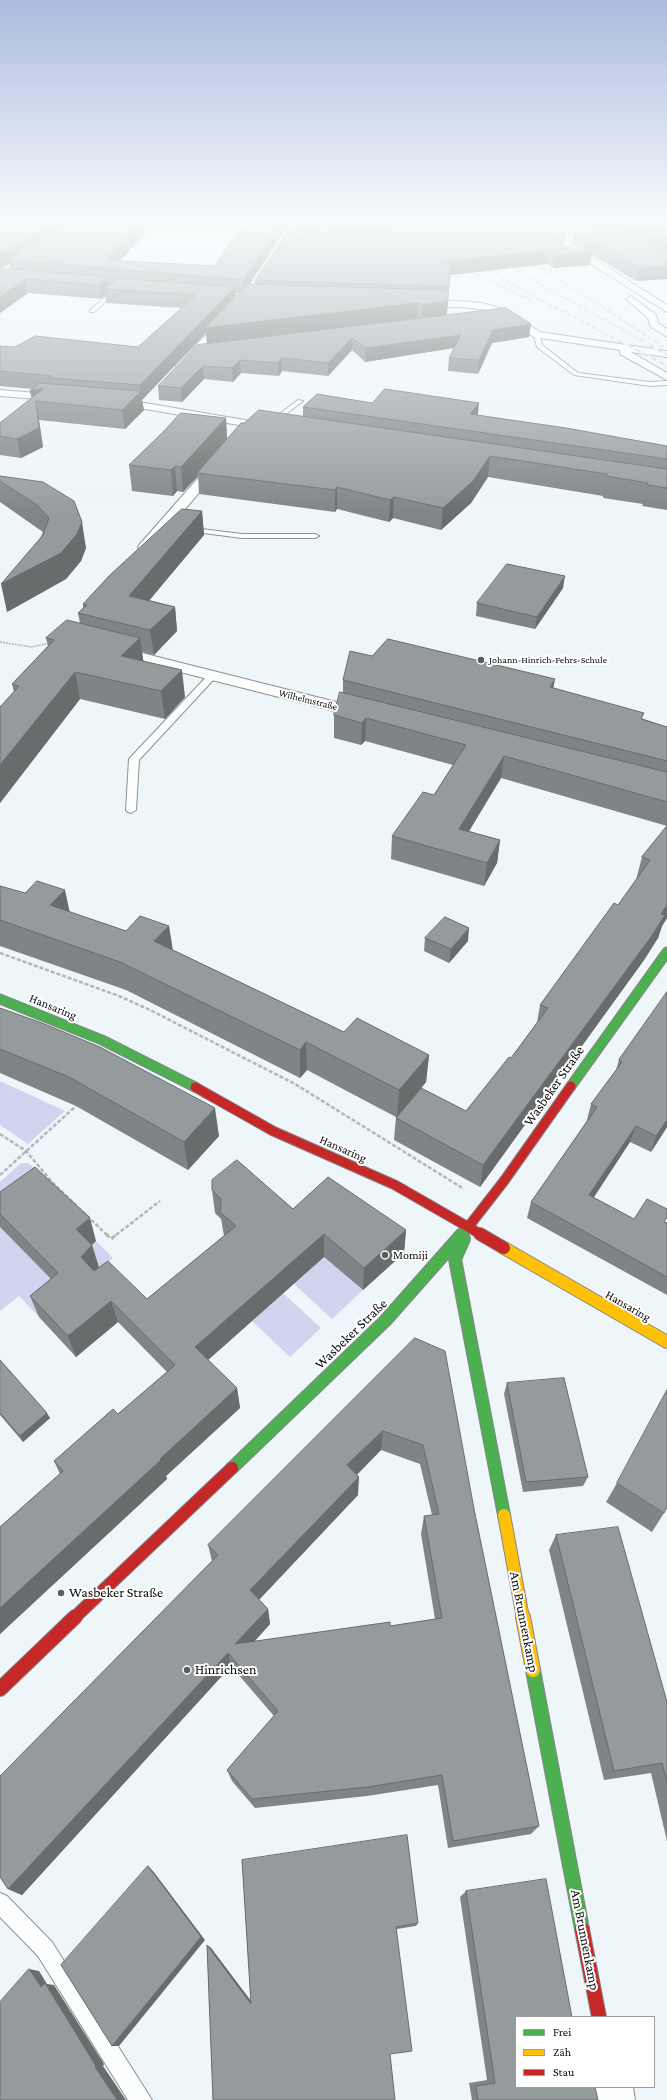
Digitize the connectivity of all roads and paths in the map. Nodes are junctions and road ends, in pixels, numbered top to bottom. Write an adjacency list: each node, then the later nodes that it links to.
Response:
1 (225, 321): 8 (street)
2 (515, 321): 5 (street)
3 (653, 321): 4 (street)
4 (667, 334)
5 (537, 335): 6 (street); 12 (lane)
6 (615, 346): 9 (street); 11 (street)
7 (208, 352): 8 (street)
8 (193, 354): 10 (street)
9 (667, 354)
10 (177, 371)
11 (667, 378)
12 (667, 383)
13 (0, 393): 15 (street)
14 (156, 394): 18 (street)
15 (70, 399)
16 (100, 402): 18 (street)
17 (300, 402): 20 (lane)
18 (145, 406): 19 (street)
19 (246, 424): 20 (street); 22 (street)
20 (267, 427): 21 (street)
21 (290, 430)
22 (239, 439)
23 (229, 451): 24 (street)
24 (171, 527): 25 (lane); 26 (street)
25 (315, 536)
26 (138, 556)
27 (66, 639): 28 (path); 29 (street, Wilhelmstraße)
28 (0, 642)
29 (212, 676): 30 (street, Wilhelmstraße); 31 (lane)
30 (382, 718)
31 (132, 810)
32 (667, 952): 40 (street, Wasbeker Straße)
33 (0, 953): 40 (path)
34 (0, 999): 41 (street, Hansaring)
35 (76, 1106): 37 (path)
36 (0, 1134): 37 (path)
37 (26, 1151): 38 (path); 39 (path)
38 (0, 1175)
39 (160, 1201)
40 (488, 1204): 41 (street, Wasbeker Straße)
41 (468, 1228): 42 (street, Hansaring); 43 (street, Wasbeker Straße); 45 (street, Am Brunnenkamp)
42 (667, 1342)
43 (0, 1689)
44 (0, 1902): 47 (lane)
45 (599, 2016)
46 (613, 2088): 48 (street)
47 (141, 2100)
48 (615, 2100)

